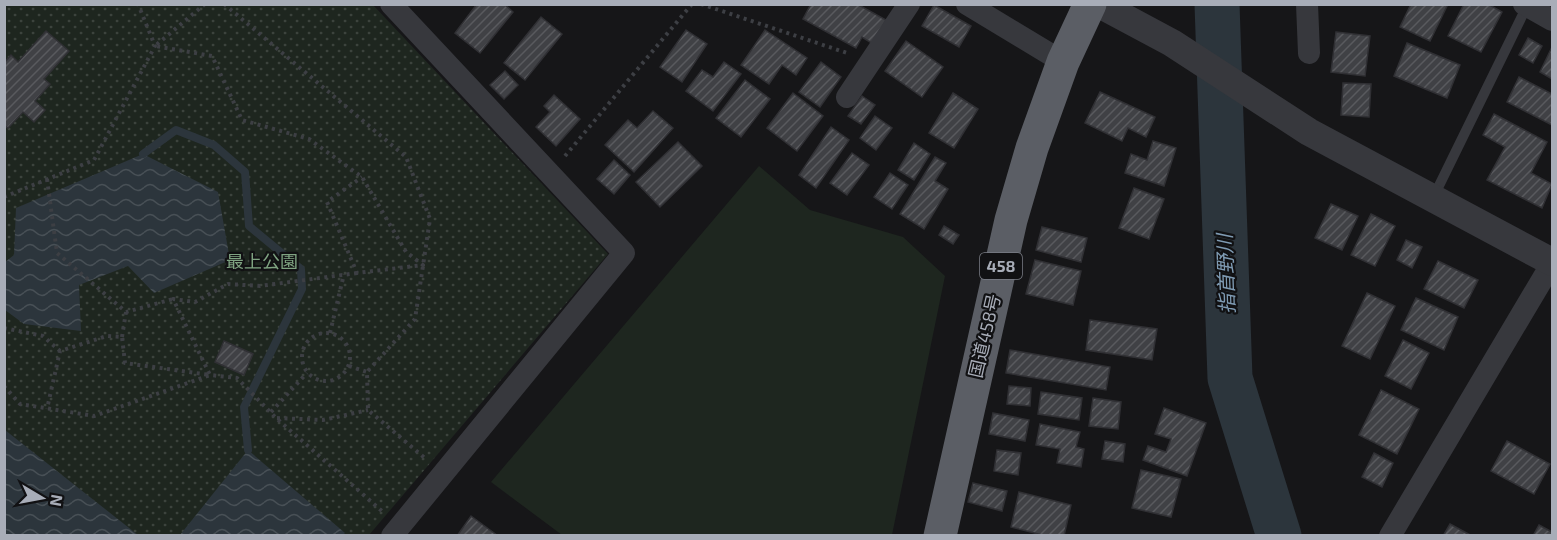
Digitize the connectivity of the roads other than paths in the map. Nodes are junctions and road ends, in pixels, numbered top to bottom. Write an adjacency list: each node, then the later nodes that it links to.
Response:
1 (391, 4): 14 (street)
2 (909, 4): 11 (street)
3 (967, 4): 10 (street)
4 (1090, 4): 10 (highway, 国道458号 / 458)
5 (1099, 4): 12 (street)
6 (1307, 4): 9 (street)
7 (1525, 5): 8 (street); 12 (lane)
8 (1552, 20)
9 (1309, 53)
10 (1063, 62): 15 (highway, 国道458号 / 458)
11 (847, 97)
12 (1432, 199): 13 (street)
13 (1552, 263): 16 (street)
14 (396, 531)
15 (940, 536)
16 (1390, 536)

